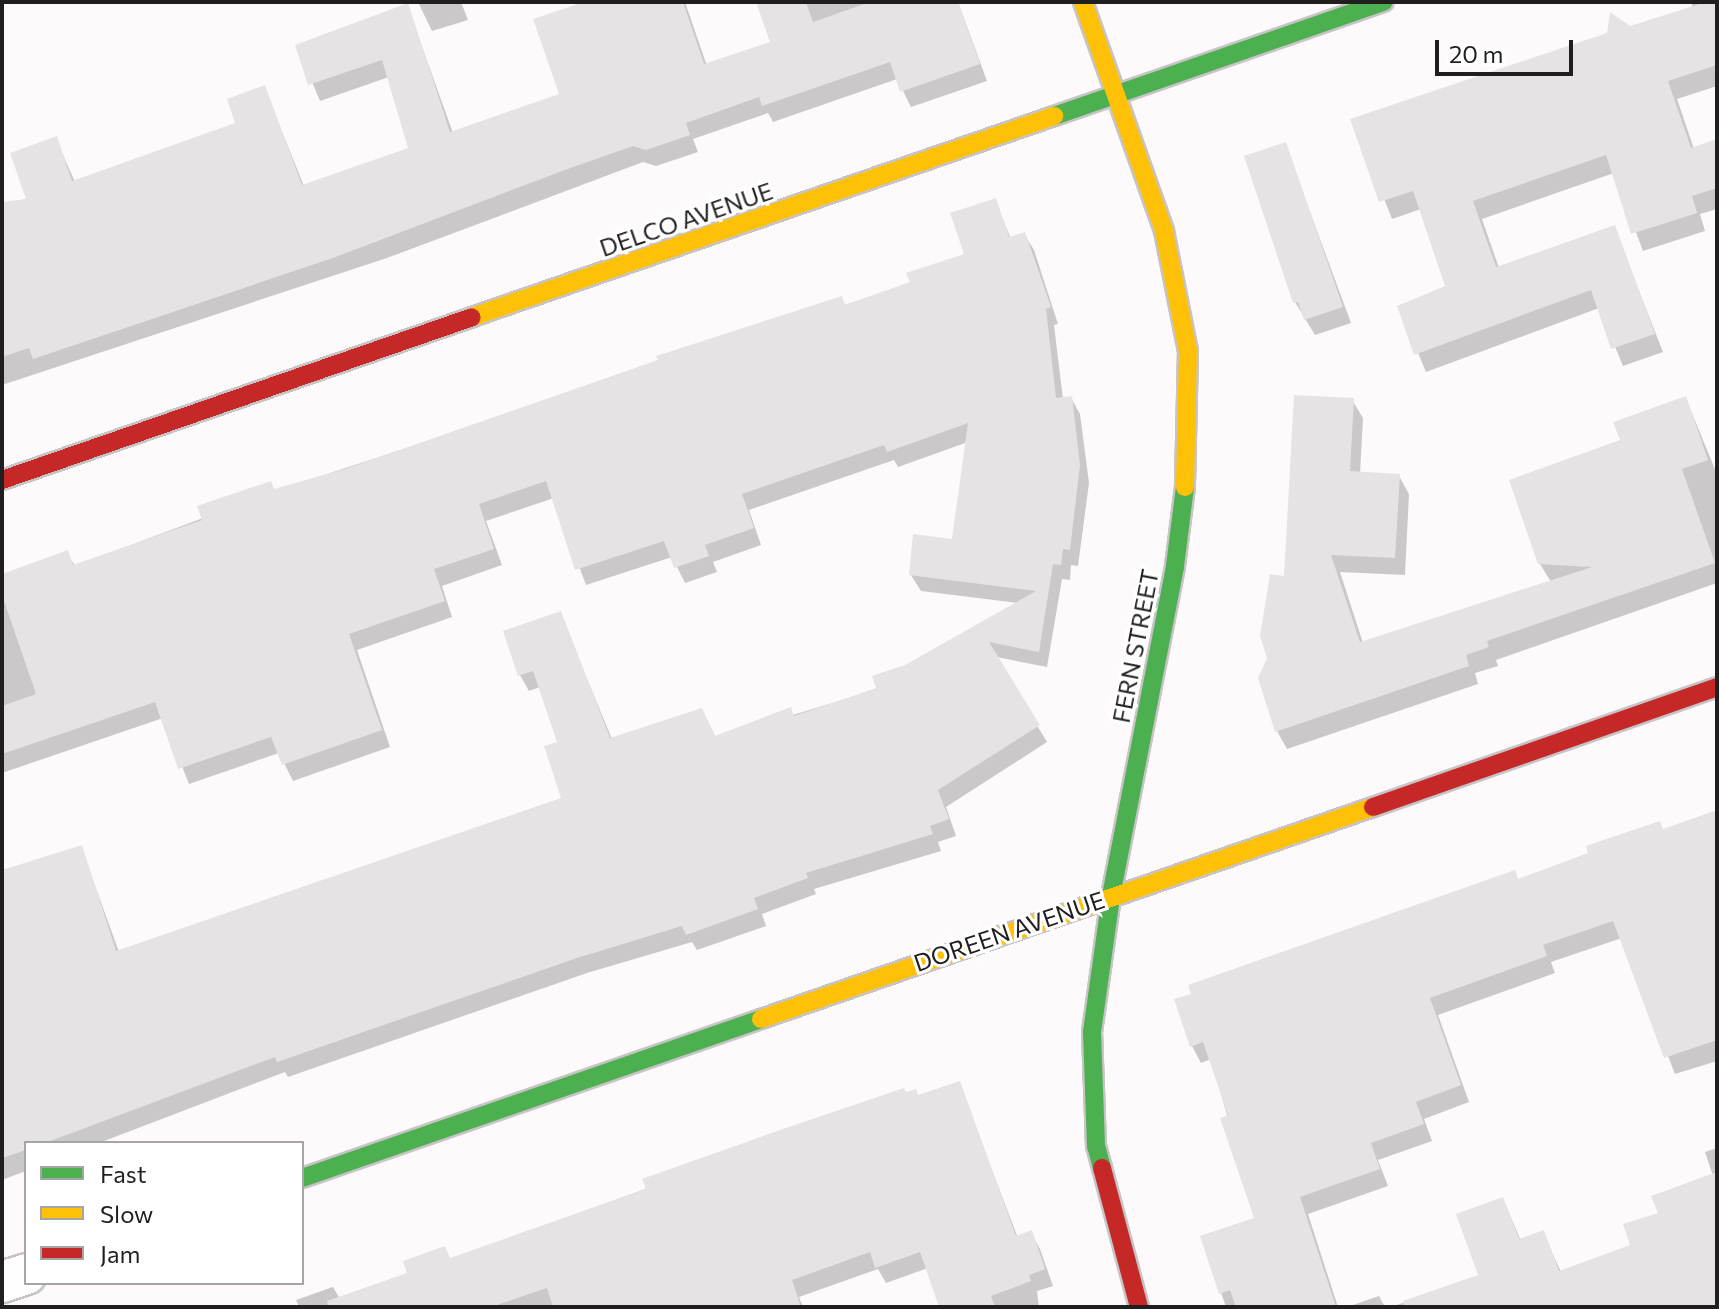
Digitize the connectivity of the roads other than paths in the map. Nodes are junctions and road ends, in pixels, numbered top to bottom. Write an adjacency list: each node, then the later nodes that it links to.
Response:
1 (1083, 2): 3 (street, FERN STREET)
2 (1384, 2): 3 (street, DELCO AVENUE)
3 (1116, 96): 4 (street, DELCO AVENUE); 6 (street, FERN STREET)
4 (2, 480)
5 (1717, 687): 6 (street, DOREEN AVENUE)
6 (1111, 896): 7 (street, DOREEN AVENUE); 10 (street, FERN STREET)
7 (304, 1177)
8 (24, 1275): 9 (street)
9 (2, 1282)
10 (1139, 1307)

